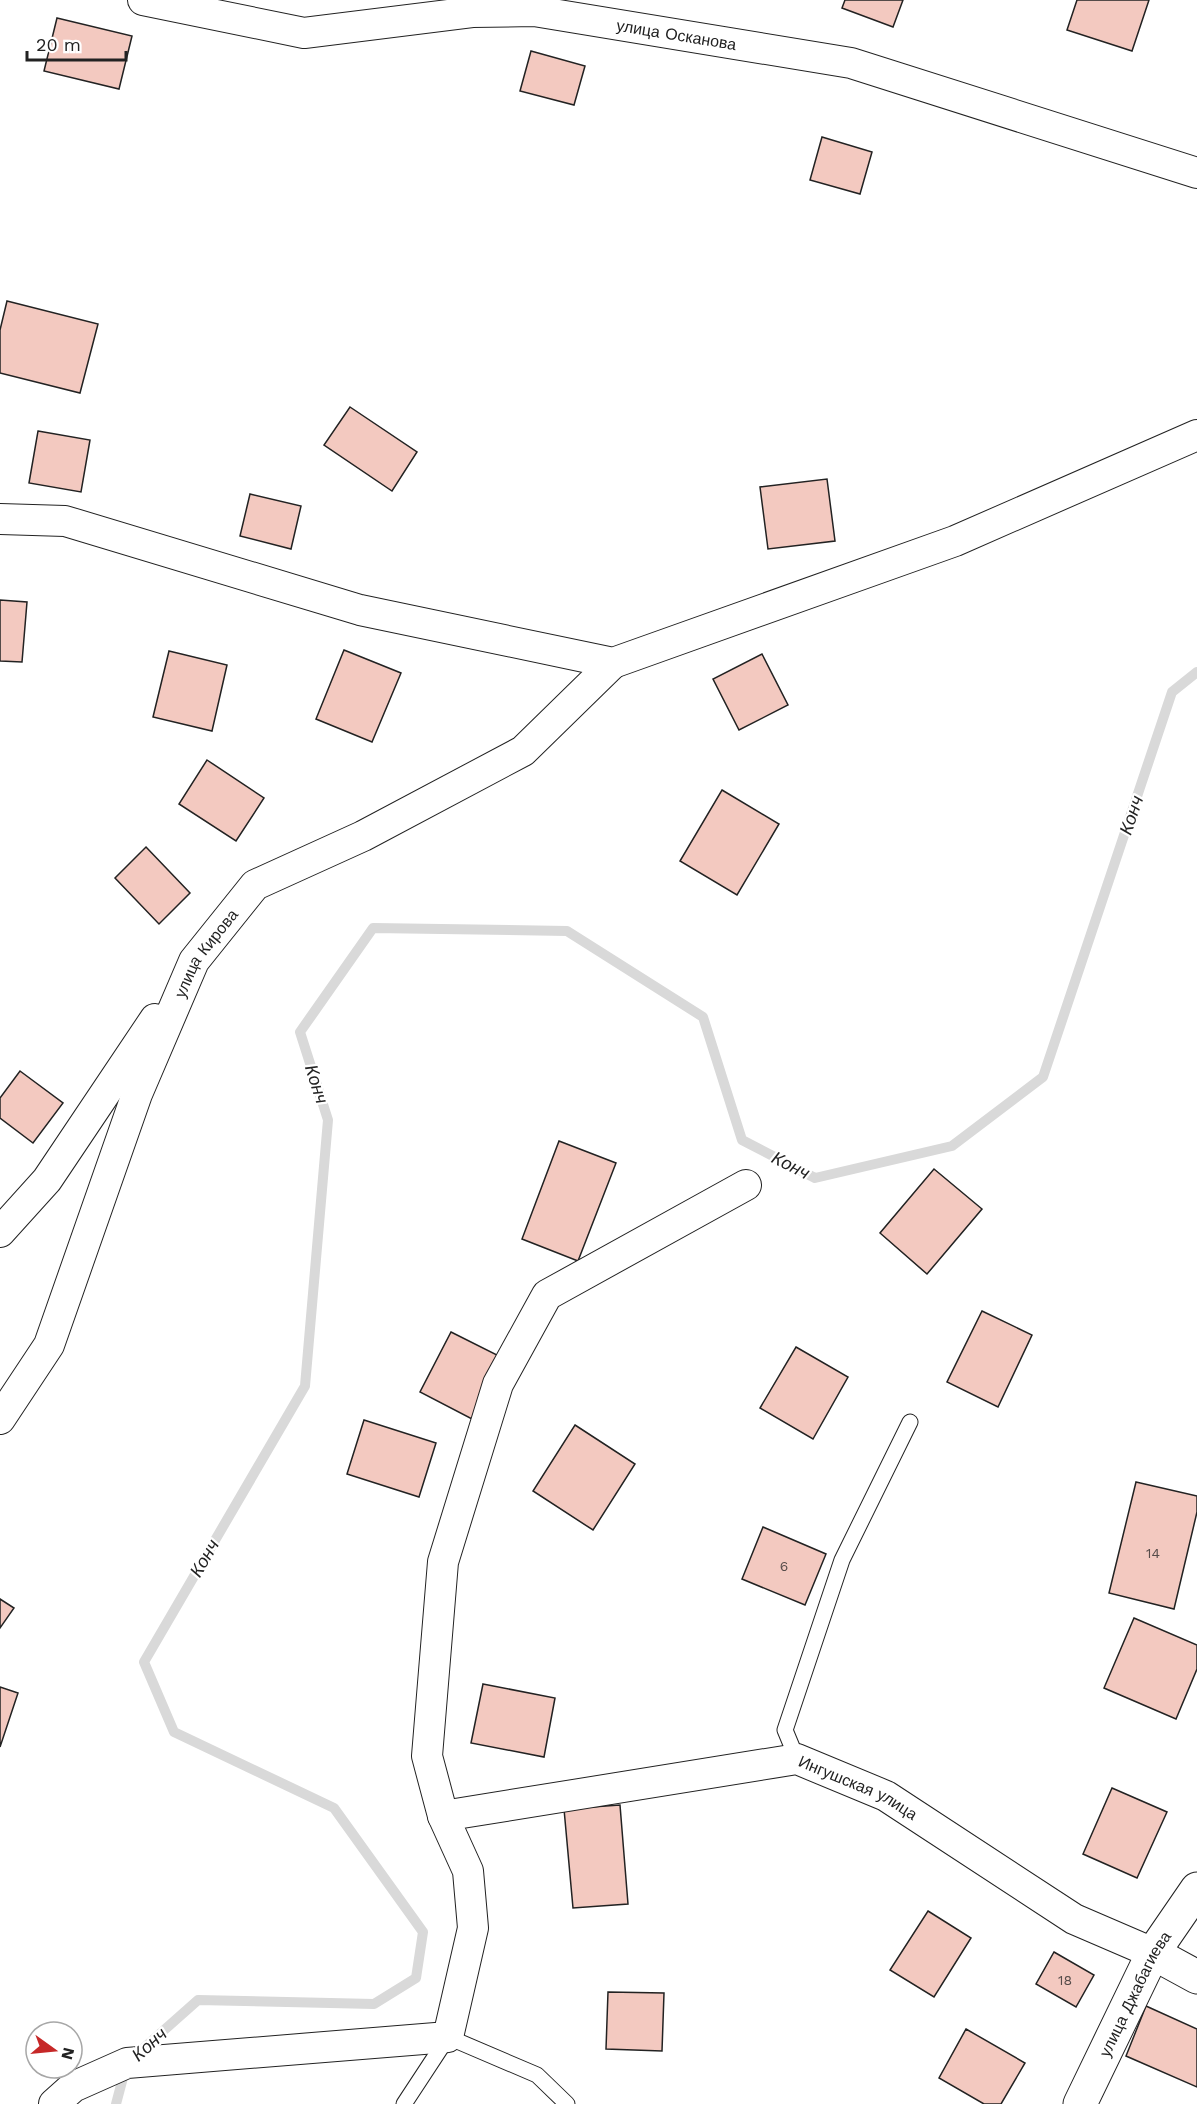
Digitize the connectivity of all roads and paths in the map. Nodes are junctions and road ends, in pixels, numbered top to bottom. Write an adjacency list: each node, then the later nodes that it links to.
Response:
1 (142, 0): 2 (street, улица Осканова)
2 (537, 6): 3 (street, улица Осканова)
3 (1197, 173)
4 (1197, 435): 6 (street)
5 (0, 519): 6 (street)
6 (613, 663): 7 (street, улица Кирова)
7 (194, 961): 9 (street); 10 (street, улица Кирова)
8 (746, 1185): 13 (street)
9 (0, 1232)
10 (0, 1419)
11 (910, 1422): 12 (lane)
12 (797, 1759): 13 (street, Ингушская улица); 15 (street, Ингушская улица)
13 (443, 1816): 17 (street)
14 (1197, 1890): 15 (main road, улица Джабагиева)
15 (1153, 1953): 16 (main road, Ингушская улица); 21 (main road, улица Джабагиева)
16 (1197, 1977)
17 (448, 2037): 18 (street); 19 (lane); 20 (lane)
18 (54, 2104)
19 (404, 2104)
20 (567, 2104)
21 (1080, 2104)

